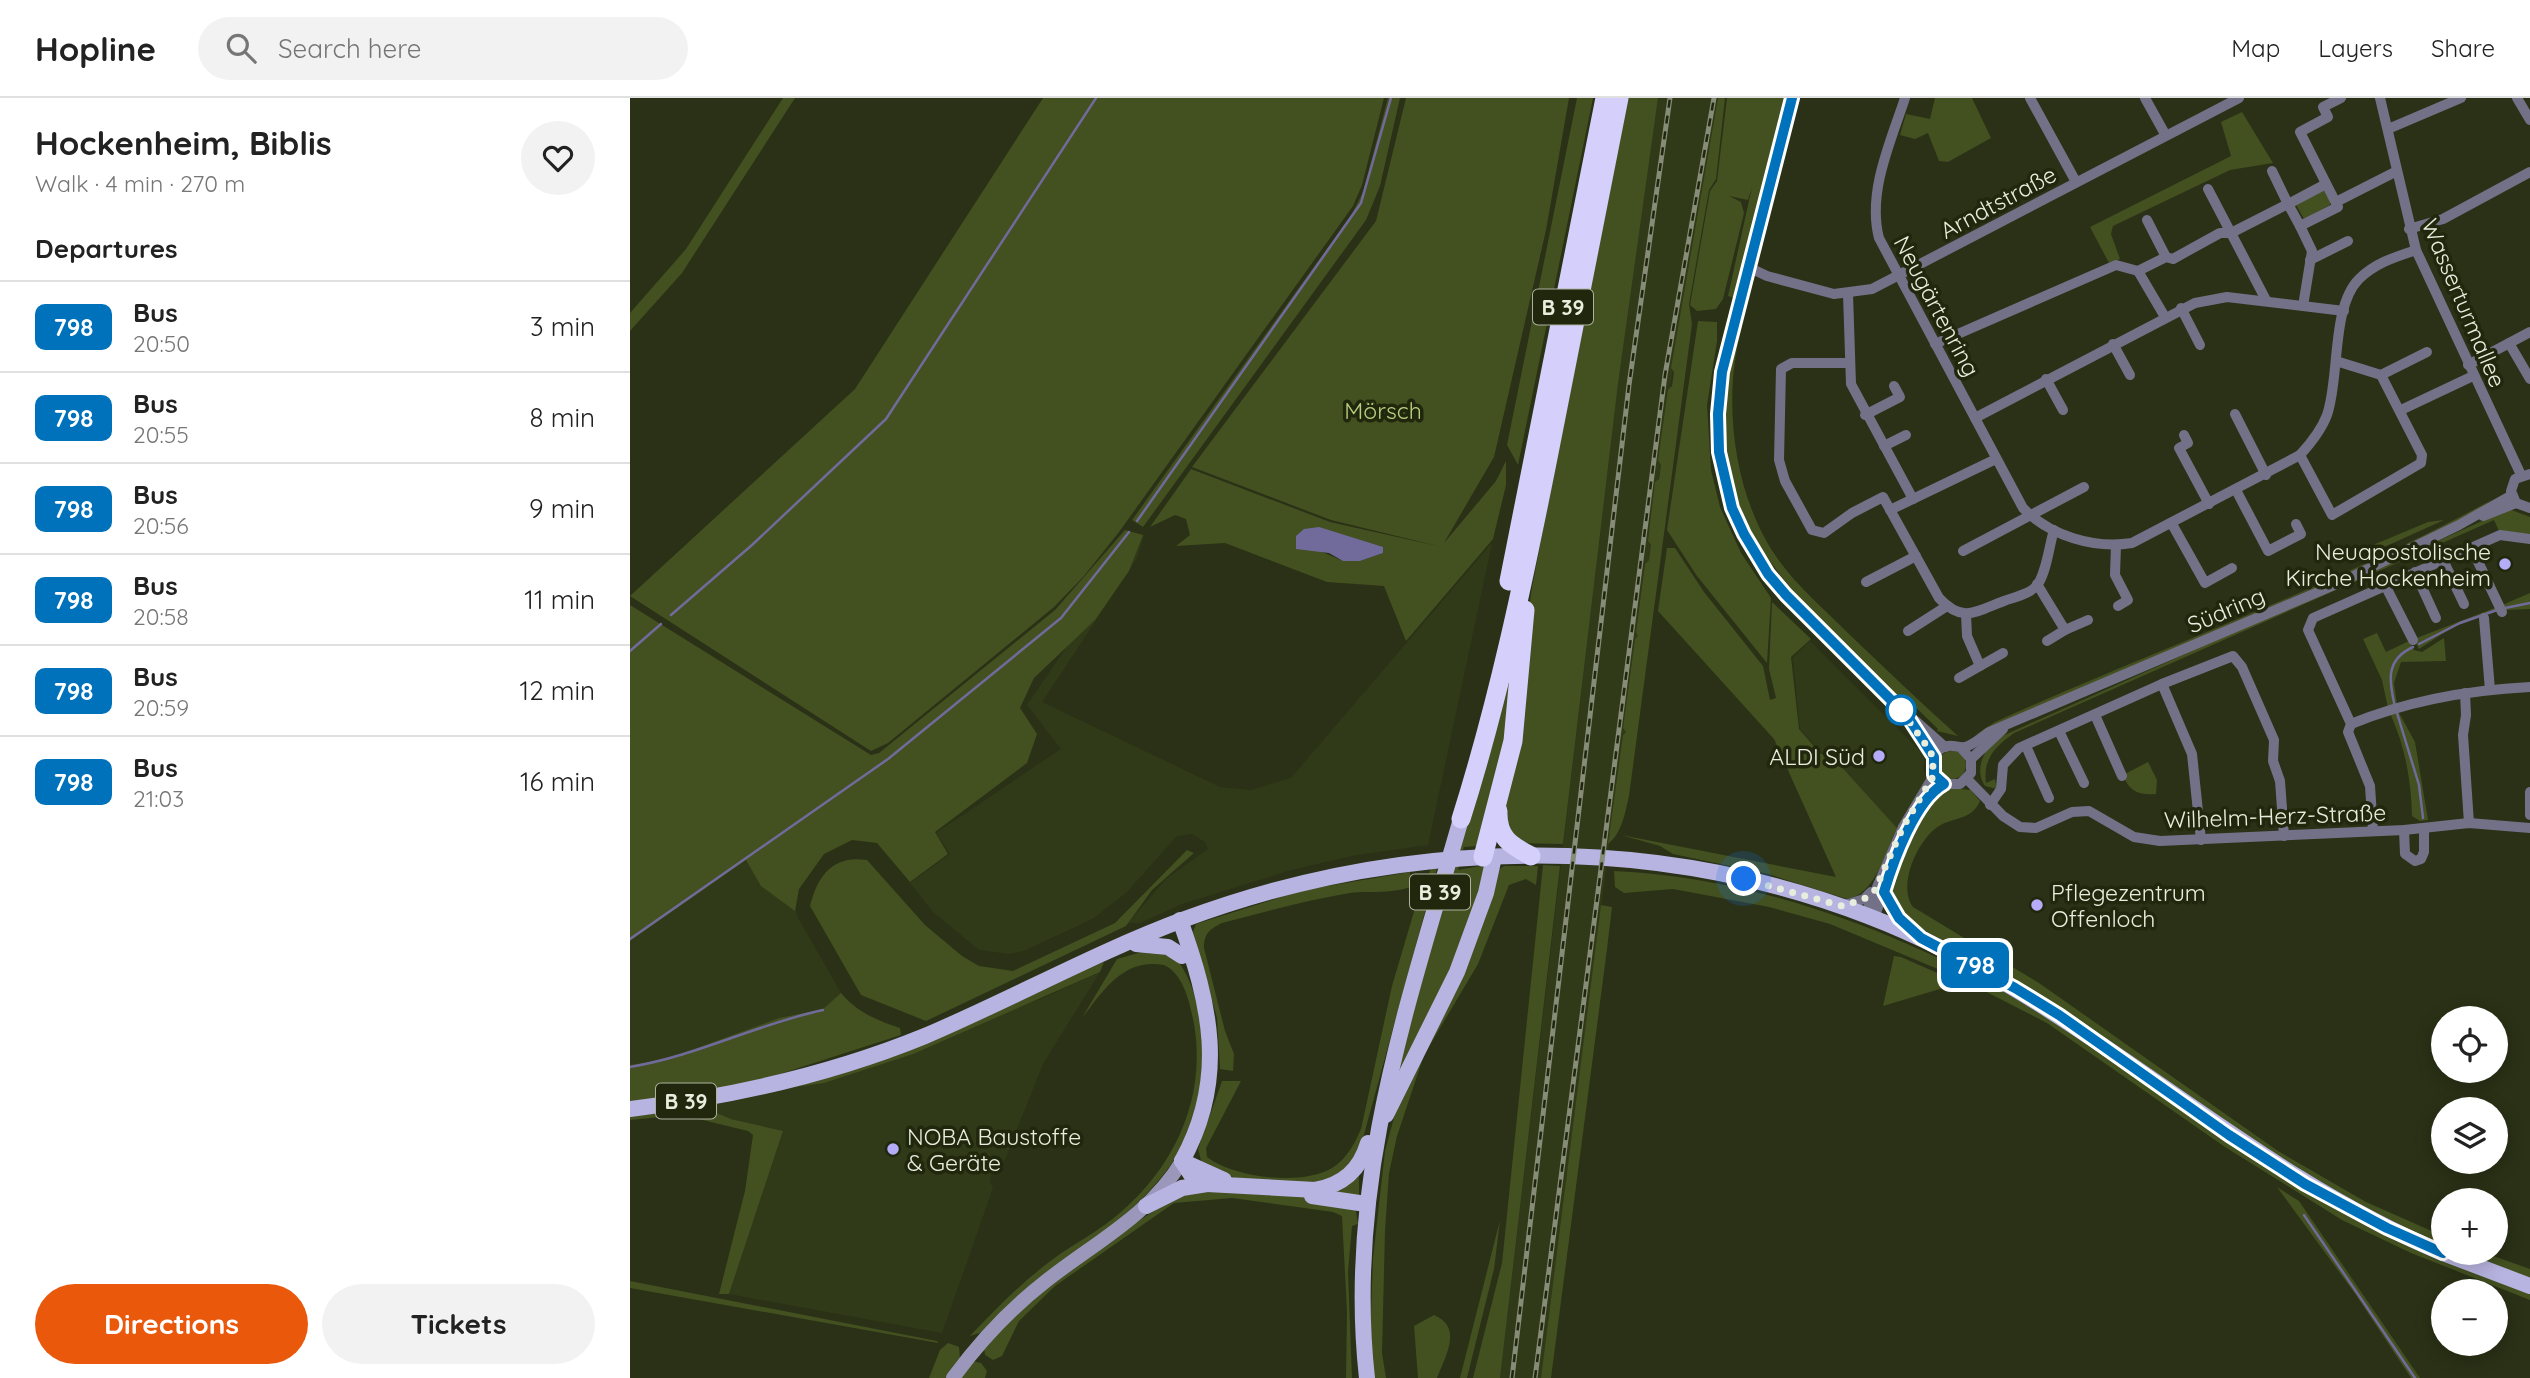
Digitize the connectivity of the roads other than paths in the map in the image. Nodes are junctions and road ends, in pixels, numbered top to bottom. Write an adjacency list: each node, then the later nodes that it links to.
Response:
1 (1605, 98): 128 (highway, B 39)
2 (1619, 98): 74 (highway, B 39)
3 (1792, 98): 32 (street)
4 (1905, 98): 33 (street, Neugärtenring)
5 (2030, 98): 18 (street)
6 (2145, 98): 14 (street)
7 (2239, 98): 14 (street, Arndtstraße)
8 (2342, 98): 19 (street)
9 (2380, 98): 13 (street, Wasserturmallee)
10 (2461, 98): 13 (street)
11 (2518, 98): 12 (street)
12 (2530, 120)
13 (2388, 129): 16 (street, Wasserturmallee)
14 (2165, 134): 18 (street, Arndtstraße)
15 (2272, 171): 22 (street)
16 (2397, 171): 21 (street); 25 (street, Wasserturmallee)
17 (2530, 172): 25 (street)
18 (2076, 182): 33 (street, Arndtstraße)
19 (2326, 184): 21 (street); 22 (street)
20 (2208, 189): 26 (street)
21 (2336, 202): 24 (street)
22 (2288, 204): 24 (street); 26 (street)
23 (2147, 220): 29 (street)
24 (2300, 226): 30 (street)
25 (2409, 229): 28 (street, Wasserturmallee)
26 (2231, 233): 29 (street); 35 (street)
27 (2348, 242): 30 (street)
28 (2416, 250): 38 (street, Neugärtenring); 48 (street, Wasserturmallee)
29 (2166, 257): 31 (street)
30 (2310, 260): 36 (street)
31 (2138, 271): 39 (street); 42 (street)
32 (1747, 272): 34 (street, Arndtstraße); 109 (street)
33 (1900, 275): 34 (street, Arndtstraße); 42 (street, Neugärtenring)
34 (1848, 294): 47 (street)
35 (2266, 300): 36 (street); 37 (street)
36 (2304, 306): 38 (street)
37 (2181, 309): 39 (street); 44 (street)
38 (2344, 311): 46 (street, Neugärtenring)
39 (2165, 317): 43 (street)
40 (2530, 331): 41 (street)
41 (2509, 343): 48 (street); 51 (street)
42 (1935, 344): 58 (street, Neugärtenring)
43 (2113, 344): 49 (street); 52 (street)
44 (2200, 345)
45 (2427, 352): 50 (street)
46 (2336, 361): 50 (street); 62 (street, Neugärtenring)
47 (1848, 363): 57 (street); 72 (street)
48 (2470, 370): 55 (street); 64 (street, Wasserturmallee)
49 (2130, 375)
50 (2381, 375): 55 (street)
51 (2529, 375)
52 (2046, 379): 54 (street); 58 (street)
53 (1894, 386): 57 (street)
54 (2063, 410)
55 (2401, 410): 62 (street)
56 (2235, 414): 65 (street)
57 (1865, 415): 61 (street)
58 (1975, 418): 63 (street, Neugärtenring)
59 (1906, 435): 61 (street)
60 (2184, 435): 70 (street)
61 (1884, 446): 68 (street)
62 (2300, 455): 65 (street, Neugärtenring)
63 (1996, 459): 68 (street); 73 (street, Neugärtenring)
64 (2526, 474): 69 (street)
65 (2266, 475): 67 (street, Neugärtenring)
66 (2084, 487): 73 (street)
67 (2236, 490): 70 (street, Neugärtenring); 76 (street)
68 (1913, 499): 72 (street)
69 (2514, 499): 71 (street); 111 (street, Südring)
70 (2209, 505): 75 (street, Neugärtenring)
71 (2530, 508)
72 (1890, 510): 82 (street)
73 (2032, 517): 77 (street, Neugärtenring); 81 (street)
74 (1535, 524): 125 (highway, B 39); 128 (highway, B 39)
75 (2172, 524): 79 (street, Neugärtenring); 84 (street)
76 (2296, 524)
77 (2054, 530): 79 (street, Neugärtenring); 87 (street)
78 (2530, 539): 80 (street)
79 (2116, 545): 91 (street)
80 (2471, 547): 83 (street); 92 (street)
81 (1963, 551)
82 (1916, 556): 86 (street); 90 (street)
83 (2443, 560): 85 (street); 89 (street)
84 (2232, 568)
85 (2415, 572): 88 (street); 94 (street)
86 (1866, 582)
87 (2037, 584): 93 (street); 97 (street)
88 (2385, 585): 100 (street); 110 (street)
89 (2464, 604)
90 (1947, 606): 93 (street); 98 (street)
91 (2118, 606)
92 (2502, 612)
93 (1966, 614): 102 (street)
94 (2436, 618)
95 (2484, 618): 106 (street)
96 (2088, 620): 97 (street)
97 (2065, 630): 99 (street)
98 (1908, 631)
99 (2047, 640)
100 (2413, 640)
101 (2003, 653): 102 (street)
102 (1980, 666): 103 (street)
103 (1959, 678)
104 (2162, 684): 108 (street); 134 (street); 135 (street)
105 (2530, 687): 106 (street)
106 (2490, 690): 107 (street)
107 (2465, 693): 110 (street); 129 (street)
108 (2095, 715): 112 (street); 119 (street)
109 (1908, 717): 114 (street); 116 (street)
110 (2351, 724): 133 (street)
111 (2006, 726): 115 (street, Südring); 117 (street, Südring)
112 (2059, 731): 113 (street); 121 (street)
113 (2026, 746): 124 (street); 126 (street)
114 (1945, 747): 115 (street, Südring); 116 (street)
115 (1961, 748): 117 (street)
116 (1934, 757): 118 (street)
117 (1971, 759): 120 (street)
118 (1934, 775): 122 (street); 138 (street)
119 (2122, 776)
120 (1967, 779): 122 (street); 126 (street, Wilhelm-Herz-Straße)
121 (2084, 783)
122 (1944, 784): 138 (street)
123 (2530, 792): 127 (street)
124 (2049, 798)
125 (1498, 803): 136 (highway, B 39); 137 (highway, B 39)
126 (1990, 805): 135 (street, Wilhelm-Herz-Straße)
127 (2530, 815): 131 (street)
128 (1461, 819): 146 (main road, B 39)
129 (2469, 823): 130 (street, Wilhelm-Herz-Straße); 131 (street, Wilhelm-Herz-Straße)
130 (2424, 828): 132 (street, Wilhelm-Herz-Straße); 132 (street, Wilhelm-Herz-Straße)
131 (2529, 828)
132 (2404, 830): 133 (street, Wilhelm-Herz-Straße)
133 (2372, 831): 134 (street, Wilhelm-Herz-Straße)
134 (2284, 835): 135 (street, Wilhelm-Herz-Straße)
135 (2201, 840)
136 (1531, 856): 137 (main road); 139 (main road)
137 (1484, 857): 141 (main road, B 39); 148 (main road)
138 (1879, 891): 139 (street); 140 (street); 142 (street)
139 (1842, 906): 140 (main road)
140 (1869, 916): 142 (main road)
141 (1180, 920): 143 (main road, B 39); 144 (main road); 145 (main road)
142 (1921, 938): 155 (main road)
143 (1126, 944): 144 (main road, B 39); 147 (main road, B 39)
144 (1182, 956): 145 (main road)
145 (1205, 1002): 149 (main road)
146 (1381, 1108): 148 (main road); 152 (main road, B 39)
147 (630, 1109)
148 (1377, 1129): 153 (main road)
149 (1182, 1161): 150 (main road); 151 (main road, B 39); 154 (street)
150 (1207, 1184): 151 (main road); 154 (main road)
151 (1239, 1185): 152 (main road, B 39)
152 (1296, 1191): 153 (main road)
153 (1366, 1204): 159 (main road)
154 (1146, 1206): 158 (street)
155 (2431, 1248)
156 (2475, 1265): 157 (main road)
157 (2530, 1286)
158 (953, 1378)
159 (1367, 1378)

